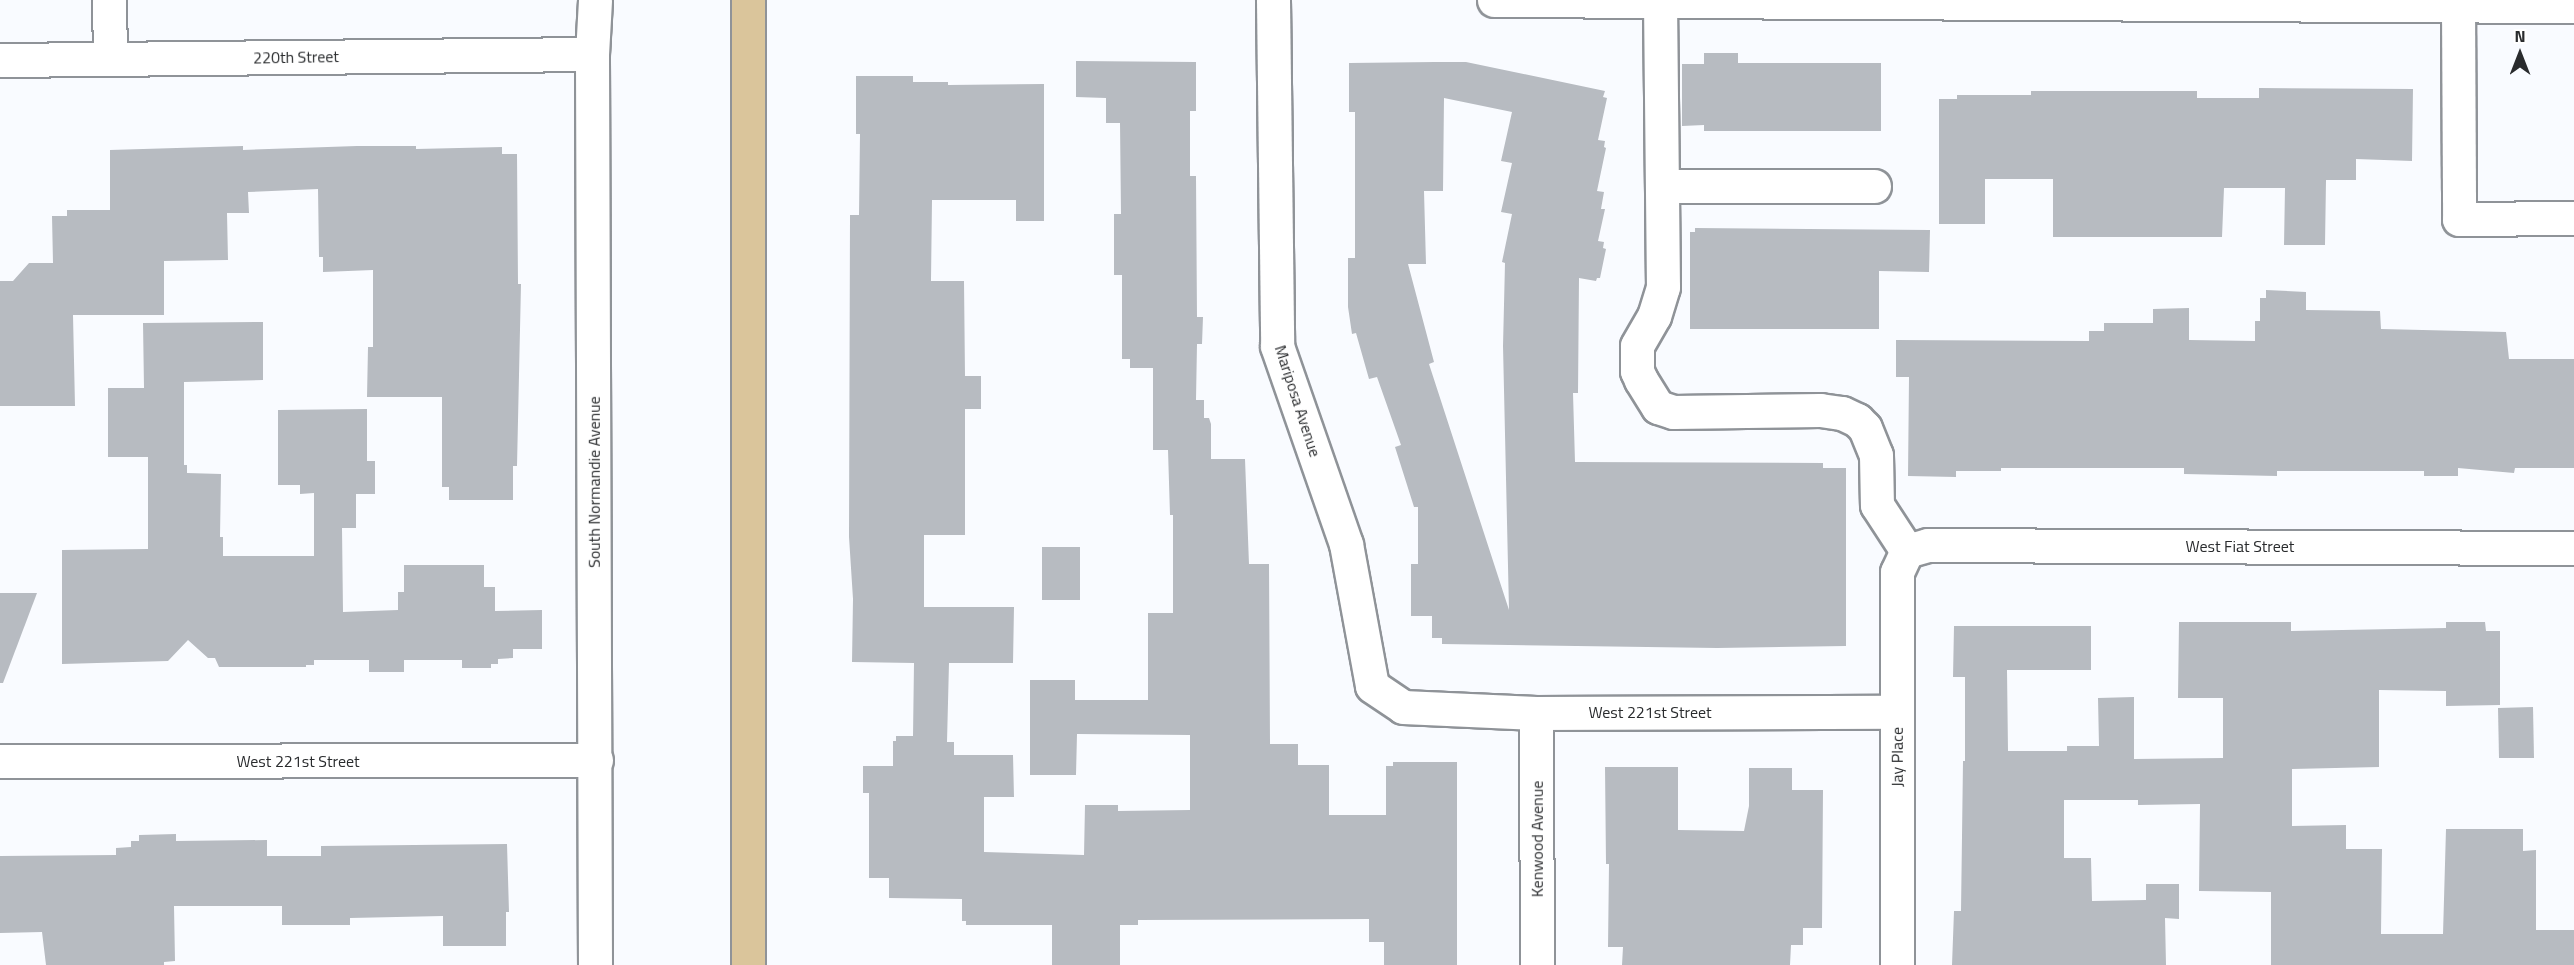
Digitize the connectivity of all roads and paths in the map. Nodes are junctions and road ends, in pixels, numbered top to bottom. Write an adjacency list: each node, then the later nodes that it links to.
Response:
1 (109, 0): 11 (street)
2 (595, 0): 10 (street, South Normandie Avenue)
3 (748, 0): 24 (main road)
4 (1273, 0): 18 (street, Mariposa Avenue)
5 (1494, 0): 6 (street)
6 (1660, 1): 7 (street); 13 (street)
7 (1803, 1): 8 (street)
8 (2458, 5): 9 (street); 15 (street)
9 (2574, 6)
10 (592, 54): 11 (street, 220th Street); 21 (street, South Normandie Avenue)
11 (110, 59): 12 (street, 220th Street)
12 (0, 60)
13 (1663, 186): 14 (street); 17 (street)
14 (1874, 186)
15 (2574, 218)
16 (2574, 548): 17 (street, West Fiat Street)
17 (1907, 551): 19 (street, Jay Place)
18 (1403, 707): 20 (street, West 221st Street)
19 (1897, 712): 20 (street, West 221st Street); 26 (street, Jay Place)
20 (1536, 713): 25 (street, Kenwood Avenue)
21 (596, 760): 22 (street, West 221st Street); 23 (street, South Normandie Avenue)
22 (0, 761)
23 (595, 965)
24 (748, 965)
25 (1538, 965)
26 (1897, 965)

